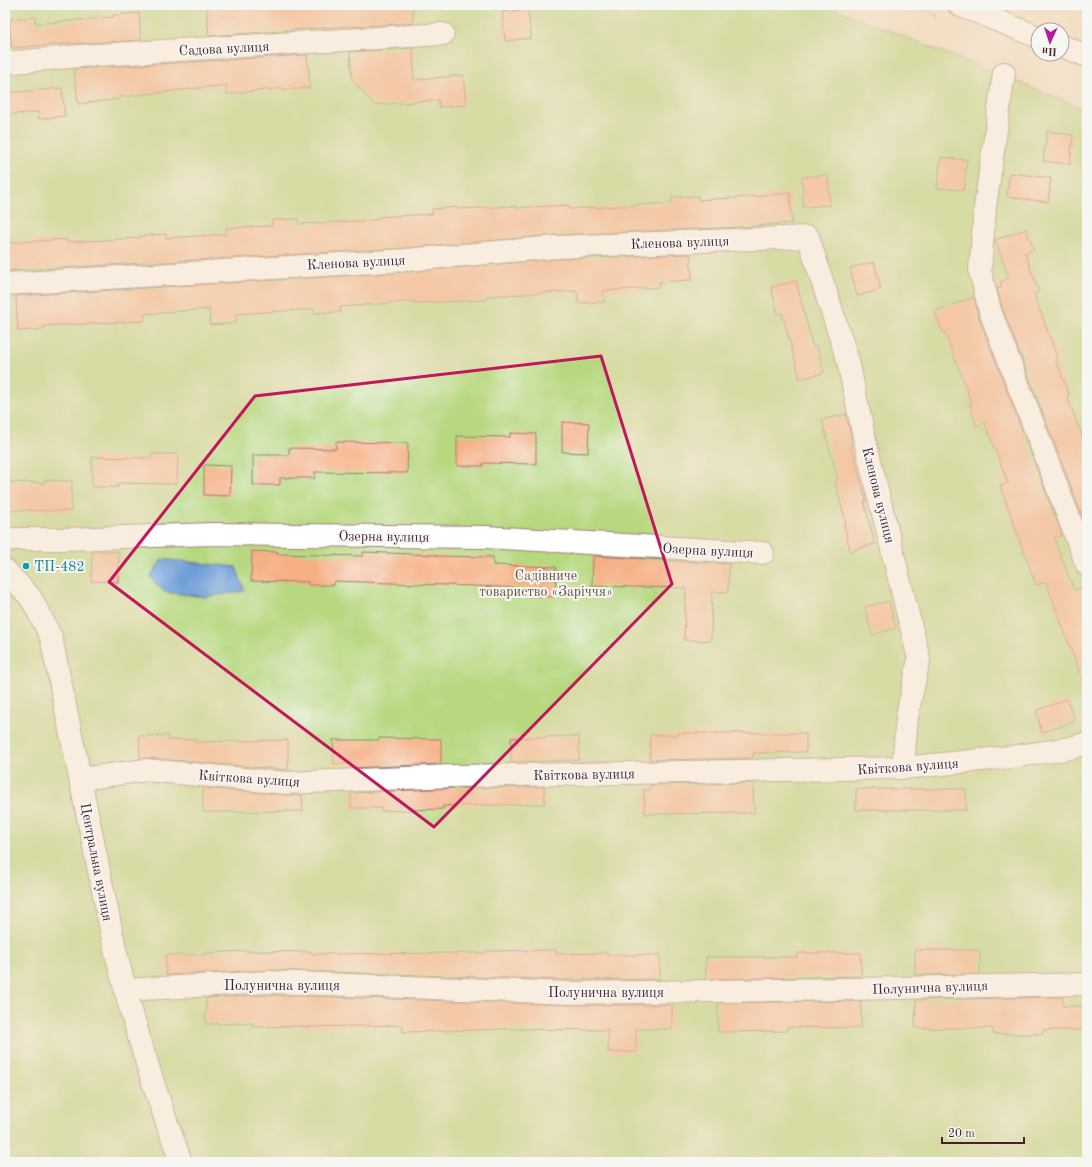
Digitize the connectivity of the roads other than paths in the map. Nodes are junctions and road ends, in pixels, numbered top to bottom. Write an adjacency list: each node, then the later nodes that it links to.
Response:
1 (959, 5): 3 (street)
2 (442, 34): 6 (street, Садова вулиця)
3 (1030, 34)
4 (1070, 49): 5 (street)
5 (1087, 56)
6 (5, 63)
7 (1004, 73): 11 (street)
8 (5, 284): 14 (street, Кленова вулиця)
9 (5, 541): 10 (street, Озерна вулиця)
10 (763, 553)
11 (1087, 565)
12 (5, 570): 15 (street, Центральна вулиця)
13 (1087, 744): 14 (street, Квіткова вулиця)
14 (903, 768): 15 (street, Квіткова вулиця)
15 (81, 779): 17 (street, Центральна вулиця)
16 (1087, 984): 17 (street, Полунична вулиця)
17 (125, 990): 18 (street, Центральна вулиця)
18 (180, 1162)

